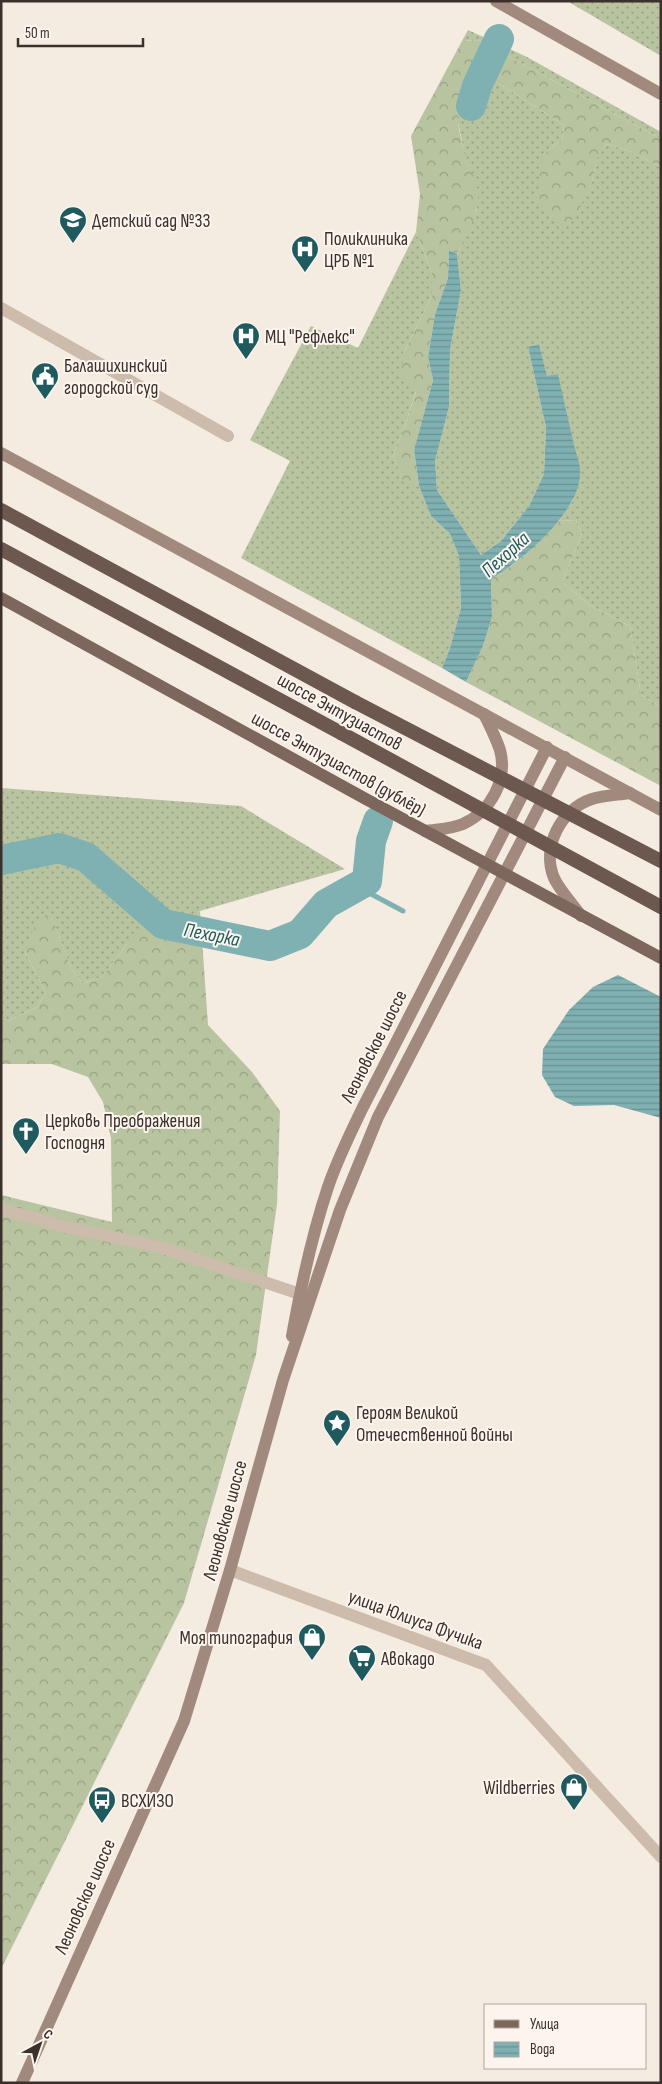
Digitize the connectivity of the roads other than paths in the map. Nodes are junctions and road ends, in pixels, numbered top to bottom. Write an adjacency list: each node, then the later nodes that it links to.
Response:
1 (496, 1): 2 (main road)
2 (661, 94)
3 (1, 308): 4 (street)
4 (228, 436)
5 (1, 453): 9 (main road)
6 (1, 510): 15 (highway, шоссе Энтузиастов, bridge)
7 (1, 548): 18 (highway, шоссе Энтузиастов, bridge)
8 (1, 598): 14 (main road, шоссе Энтузиастов (дублёр))
9 (484, 714): 10 (main road); 14 (main road)
10 (547, 748): 11 (main road); 16 (main road, Леоновское шоссе)
11 (565, 758): 12 (main road); 17 (main road, Леоновское шоссе)
12 (630, 793): 13 (main road); 19 (main road)
13 (661, 810)
14 (425, 831): 16 (main road, шоссе Энтузиастов (дублёр))
15 (661, 861)
16 (488, 865): 17 (main road, шоссе Энтузиастов (дублёр)); 22 (main road, Леоновское шоссе)
17 (504, 874): 19 (main road, шоссе Энтузиастов (дублёр)); 23 (main road, Леоновское шоссе)
18 (661, 907)
19 (581, 916): 20 (main road, шоссе Энтузиастов (дублёр))
20 (661, 958)
21 (1, 1209): 22 (street)
22 (300, 1294): 23 (main road, Леоновское шоссе)
23 (283, 1380): 24 (main road, Леоновское шоссе)
24 (230, 1570): 25 (street, улица Юлиуса Фучика); 26 (main road, Леоновское шоссе)
25 (661, 1857)
26 (22, 2083)

